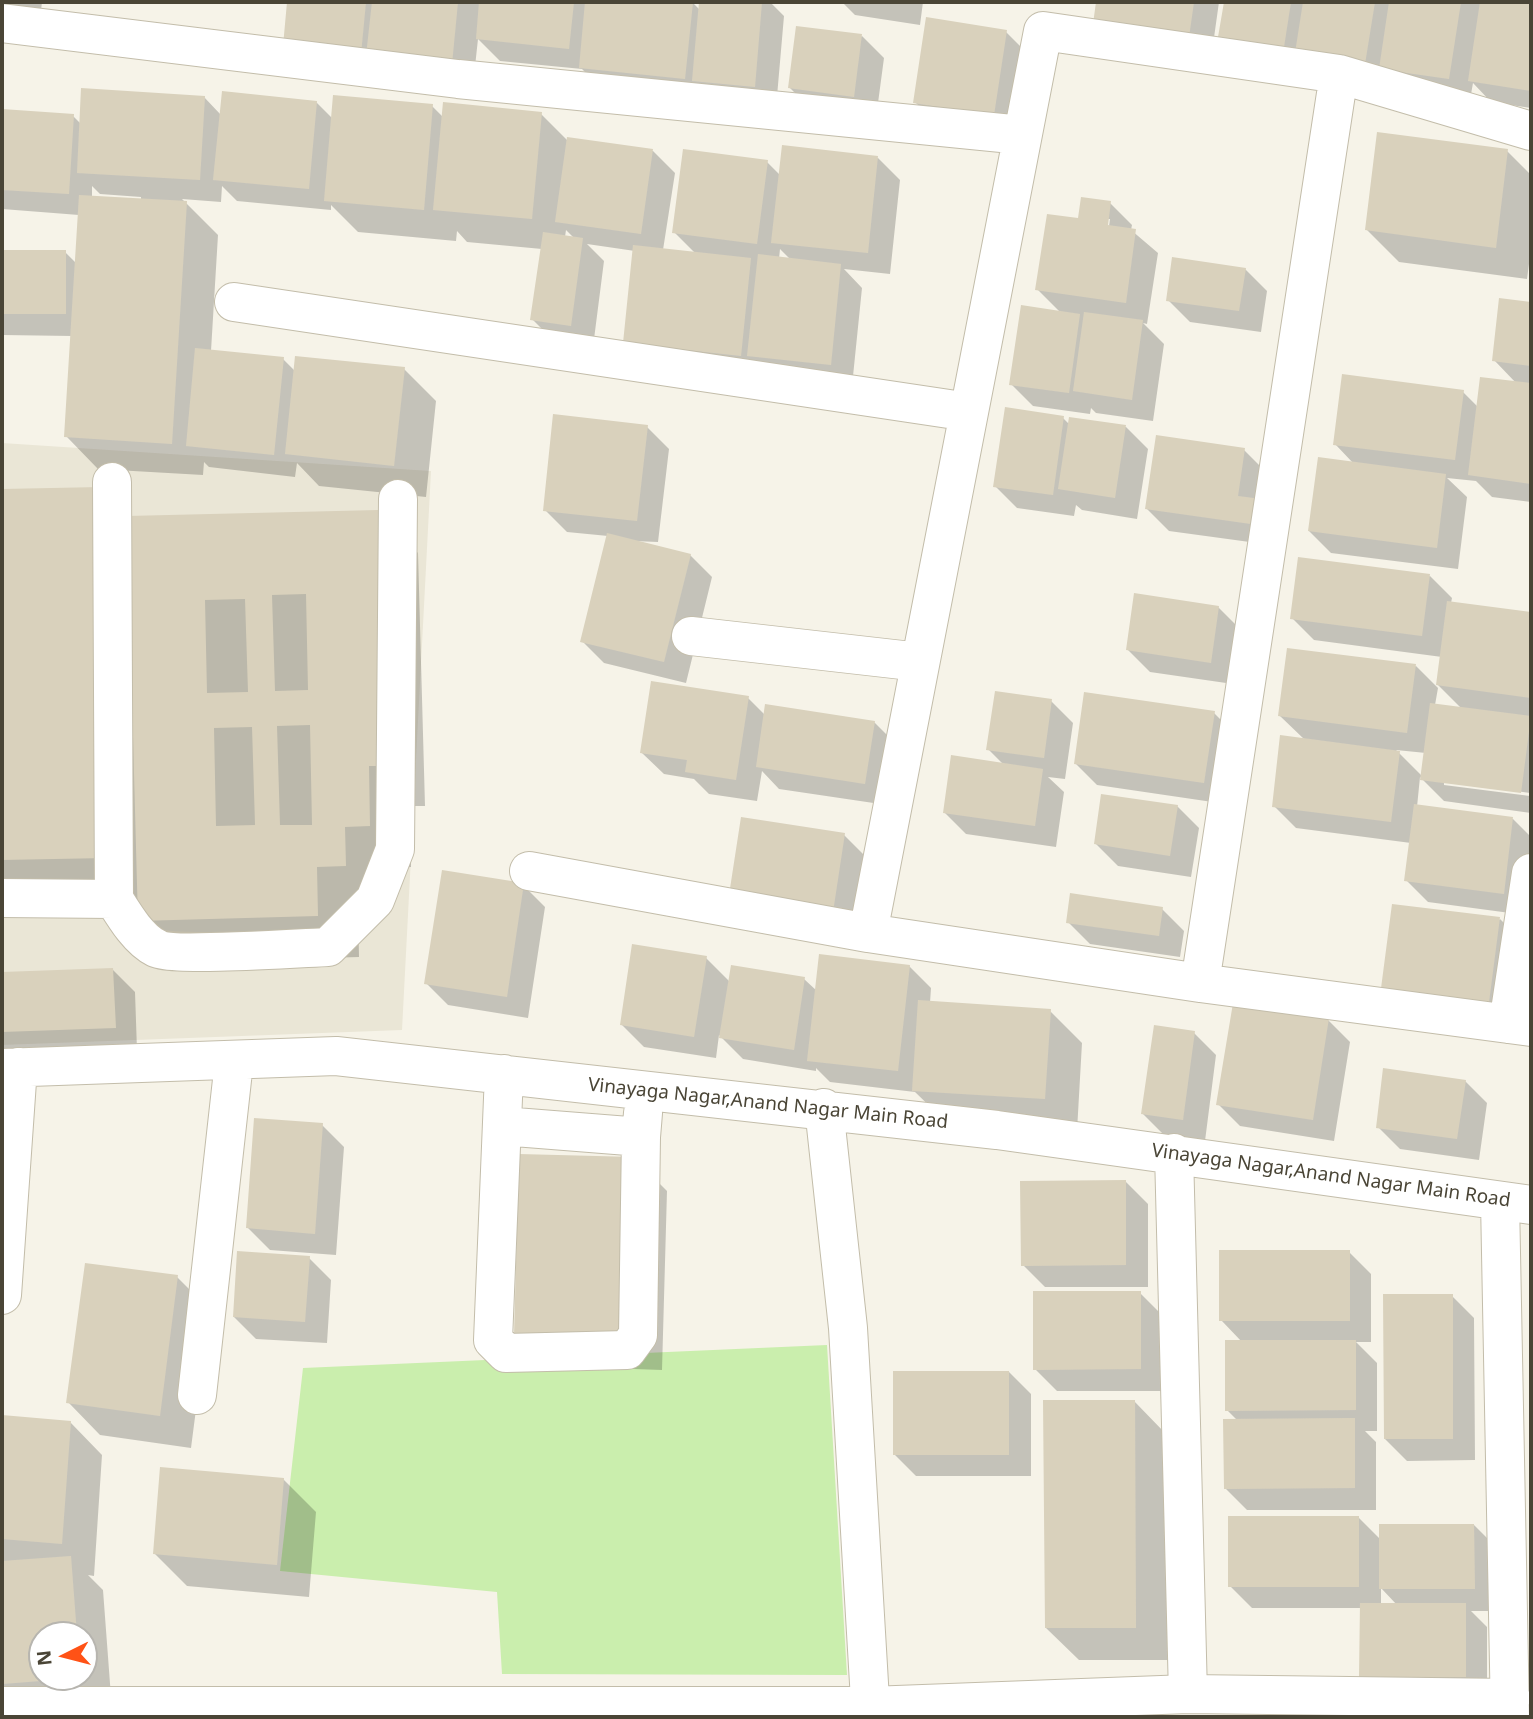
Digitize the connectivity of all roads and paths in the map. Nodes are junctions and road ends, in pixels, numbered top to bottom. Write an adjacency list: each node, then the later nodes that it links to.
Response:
1 (1045, 16): 3 (street); 5 (street)
2 (2, 23): 5 (street)
3 (1339, 74): 4 (street); 17 (street)
4 (1531, 131)
5 (1022, 135): 7 (street)
6 (234, 302): 7 (street)
7 (969, 412): 11 (street)
8 (112, 482): 15 (street)
9 (398, 499): 15 (street)
10 (691, 636): 11 (street)
11 (920, 662): 16 (street)
12 (529, 871): 16 (street)
13 (1531, 873): 18 (street)
14 (2, 898): 15 (street)
15 (114, 899)
16 (868, 933): 17 (street)
17 (1200, 983): 18 (street)
18 (1519, 1026)
19 (234, 1062): 20 (street, Vinayaga Nagar,Anand Nagar Main Road); 21 (street, Vinayaga Nagar,Anand Nagar Main Road); 29 (street)
20 (10, 1068): 28 (street)
21 (504, 1074): 22 (street, Vinayaga Nagar,Anand Nagar Main Road); 24 (street)
22 (645, 1090): 23 (street, Vinayaga Nagar,Anand Nagar Main Road); 25 (street)
23 (824, 1108): 26 (street, Vinayaga Nagar,Anand Nagar Main Road); 33 (street)
24 (502, 1126): 25 (street); 25 (street)
25 (641, 1137)
26 (1174, 1153): 27 (street, Vinayaga Nagar,Anand Nagar Main Road); 30 (street)
27 (1516, 1203): 32 (street)
28 (2, 1295)
29 (197, 1395)
30 (1188, 1694): 32 (street); 33 (street)
31 (2, 1706): 34 (street)
32 (1511, 1708)
33 (870, 1711): 34 (street)
34 (43, 1712)

